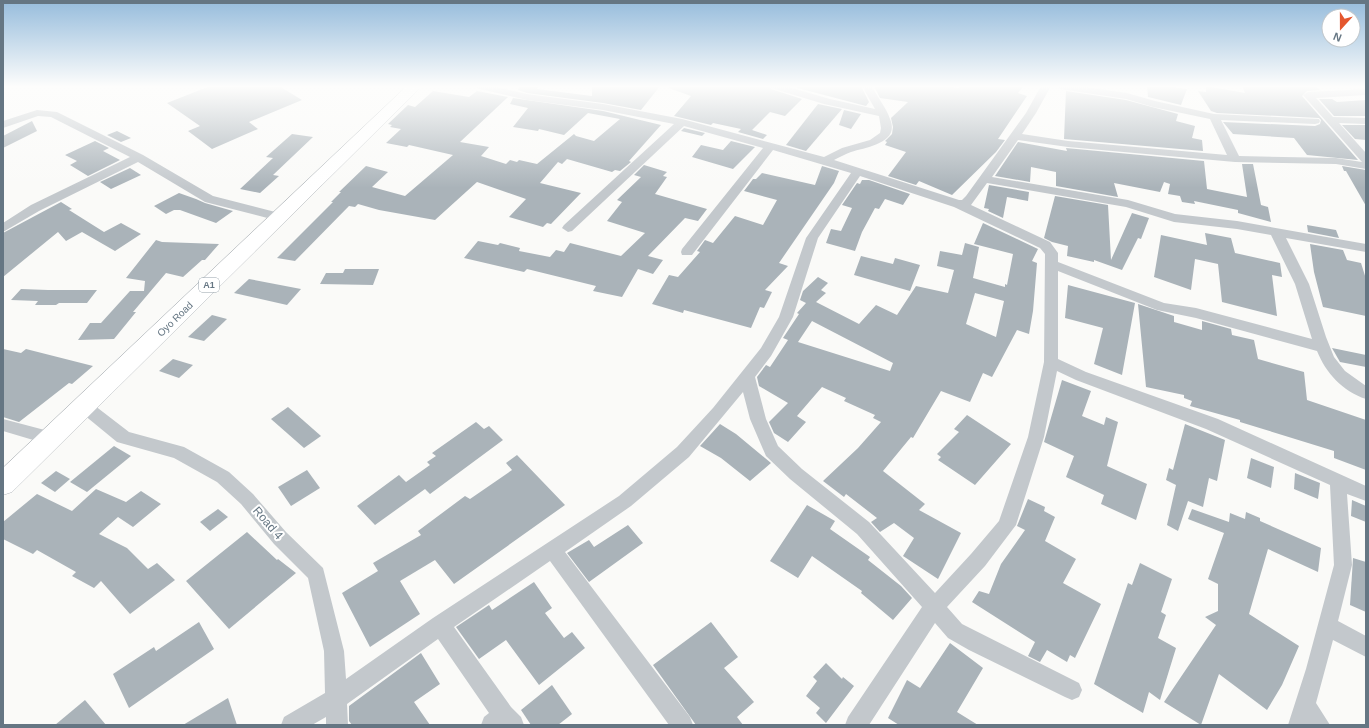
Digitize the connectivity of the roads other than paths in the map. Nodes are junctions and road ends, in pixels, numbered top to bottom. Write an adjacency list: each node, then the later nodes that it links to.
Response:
1 (17, 120): 13 (street)
2 (65, 120): 16 (street)
3 (380, 120): 24 (highway, Oyo Road / A1)
4 (671, 120): 11 (street)
5 (886, 120): 19 (street)
6 (1026, 120): 14 (street)
7 (1215, 120): 17 (street)
8 (1289, 120): 10 (street)
9 (1332, 120): 12 (street); 18 (street)
10 (1315, 121)
11 (682, 122): 15 (street); 26 (street)
12 (1366, 122)
13 (3, 125)
14 (1015, 136): 17 (street); 22 (street)
15 (770, 146): 19 (street); 29 (street)
16 (139, 157): 24 (street); 25 (street)
17 (1235, 159): 20 (street)
18 (1366, 160)
19 (825, 161): 21 (street)
20 (1366, 166)
21 (858, 171): 23 (street); 33 (street)
22 (984, 179): 23 (street); 27 (street)
23 (958, 204): 30 (street)
24 (279, 217): 35 (highway, Oyo Road / A1)
25 (3, 228)
26 (568, 228)
27 (1276, 232): 28 (street); 31 (street)
28 (1366, 248)
29 (686, 252)
30 (1052, 264): 31 (street); 32 (street)
31 (1324, 348): 34 (street)
32 (1051, 362): 38 (street); 42 (street)
33 (747, 376): 41 (street); 42 (street)
34 (1366, 393)
35 (84, 406): 37 (highway, Oyo Road / A1); 47 (street, Road 4)
36 (3, 425): 37 (street)
37 (50, 438): 39 (highway, Oyo Road / A1)
38 (1338, 482): 40 (street); 44 (street)
39 (3, 484)
40 (1366, 494)
41 (552, 549): 43 (street); 52 (street)
42 (934, 607): 46 (street); 53 (street)
43 (440, 625): 47 (street); 49 (street)
44 (1327, 626): 45 (street); 48 (street)
45 (1366, 647)
46 (1072, 690)
47 (337, 698): 50 (street); 51 (street, Road 4)
48 (1302, 715): 54 (street)
49 (503, 722)
50 (292, 725)
51 (337, 725)
52 (682, 725)
53 (856, 725)
54 (1319, 725)

